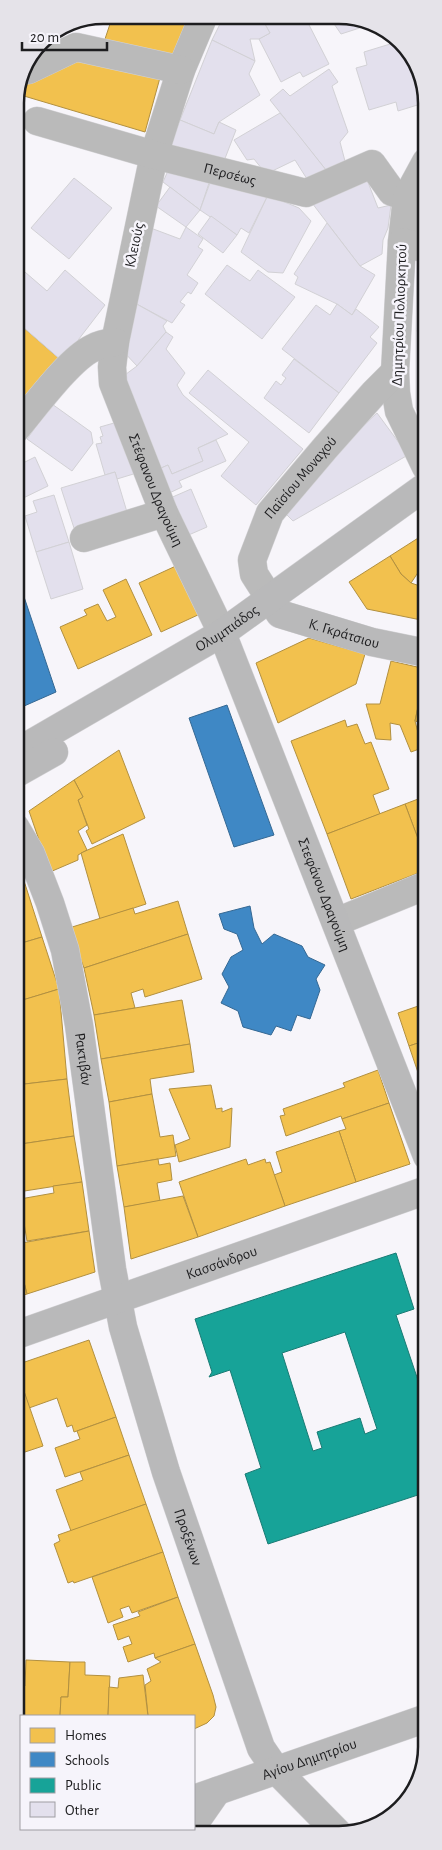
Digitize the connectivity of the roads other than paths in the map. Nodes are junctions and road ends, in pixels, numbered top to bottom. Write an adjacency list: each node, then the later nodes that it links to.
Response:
1 (200, 24): 3 (street, Κλειούς)
2 (32, 68): 3 (street)
3 (181, 70): 5 (street, Κλειούς)
4 (37, 121): 5 (street, Περσέως)
5 (154, 155): 7 (street, Περσέως); 9 (street, Κλειούς)
6 (418, 177): 7 (street, Δημητρίου Πολιορκητού)
7 (407, 197): 8 (street, Δημητρίου Πολιορκητού)
8 (414, 245): 10 (street, Δημητρίου Πολιορκητού)
9 (115, 342): 11 (street); 14 (street, Στέφανου Δραγούμη)
10 (395, 372): 12 (street, Δημητρίου Πολιορκητού); 17 (street, Παϊσίου Μοναχού)
11 (24, 419)
12 (418, 450)
13 (418, 492): 17 (main road, Ολυμπιάδος)
14 (164, 513): 16 (street); 18 (street, Στέφανου Δραγούμη)
15 (418, 515): 17 (main road, Ολυμπιάδος)
16 (84, 538)
17 (275, 606): 18 (main road, Ολυμπιάδος); 19 (main road, Κ. Γκράτσιου)
18 (226, 641): 20 (main road, Ολυμπιάδος); 21 (main road, Ολυμπιάδος); 24 (main road, Στεφάνου Δραγούμη)
19 (418, 651)
20 (24, 747)
21 (24, 768)
22 (24, 841): 27 (main road, Ρακτιβάν)
23 (418, 888): 24 (street)
24 (336, 922): 25 (main road, Στεφάνου Δραγούμη)
25 (418, 1133)
26 (418, 1193): 27 (main road, Κασσάνδρου)
27 (117, 1299): 28 (main road, Κασσάνδρου); 30 (main road, Προξένων)
28 (24, 1332)
29 (418, 1721): 30 (main road, Αγίου Δημητρίου)
30 (276, 1770): 31 (main road, Αγίου Δημητρίου); 33 (main road, Προξένων)
31 (202, 1793): 32 (main road)
32 (195, 1820)
33 (331, 1826)

